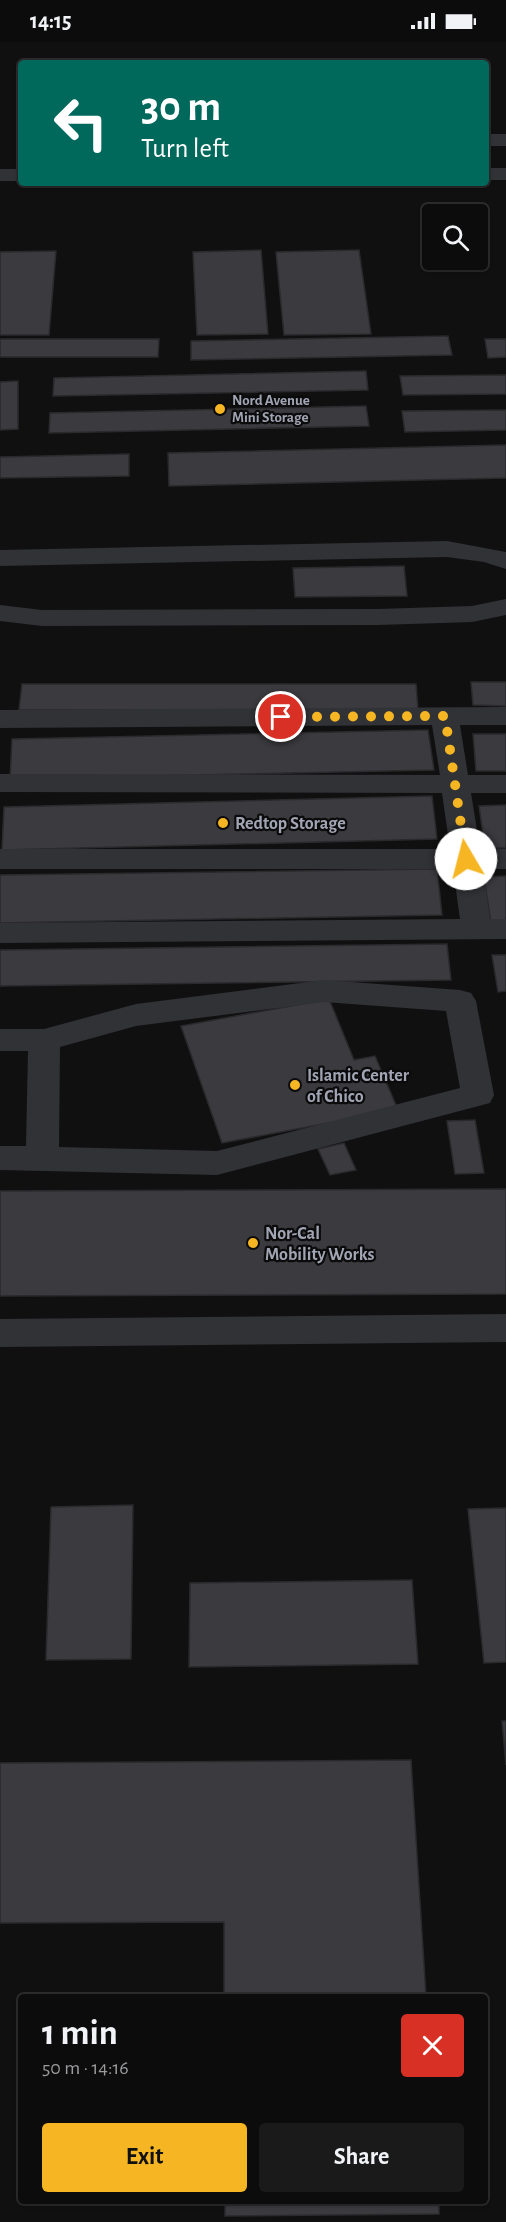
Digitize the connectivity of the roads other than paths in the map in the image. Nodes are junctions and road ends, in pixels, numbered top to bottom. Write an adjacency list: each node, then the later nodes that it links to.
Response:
1 (489, 140): 2 (lane)
2 (506, 140)
3 (489, 174): 4 (lane)
4 (506, 174)
5 (0, 176): 6 (lane)
6 (18, 176)
7 (0, 558): 8 (lane)
8 (506, 561)
9 (506, 607): 10 (lane)
10 (0, 613)
11 (445, 716): 12 (lane); 13 (lane); 15 (lane)
12 (506, 716)
13 (0, 719)
14 (0, 783): 15 (lane)
15 (455, 784): 16 (lane); 18 (lane)
16 (506, 784)
17 (0, 859): 18 (lane)
18 (466, 859): 19 (lane); 20 (lane)
19 (506, 859)
20 (491, 930): 21 (lane)
21 (0, 933)
22 (0, 1040): 23 (lane)
23 (44, 1040): 25 (lane); 25 (lane)
24 (0, 1158): 25 (lane)
25 (42, 1160)
26 (506, 1328): 27 (lane)
27 (0, 1333)

